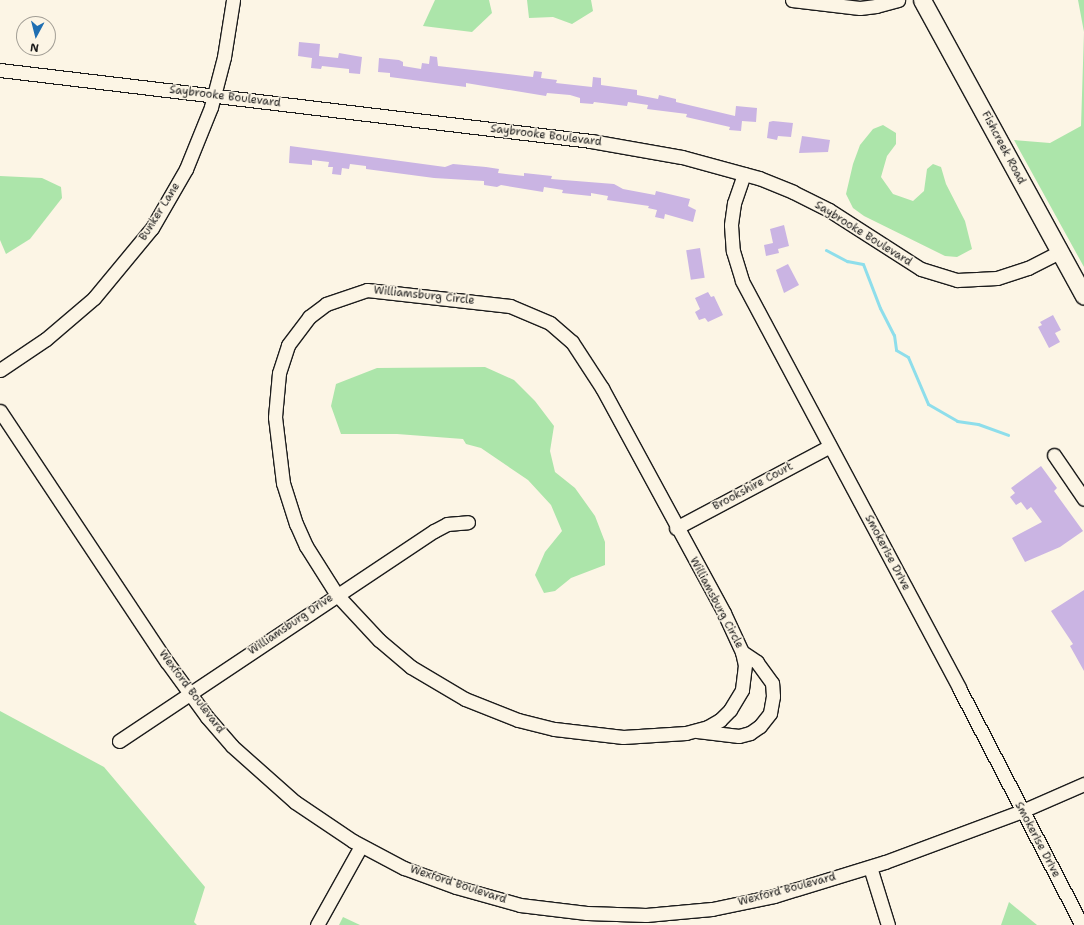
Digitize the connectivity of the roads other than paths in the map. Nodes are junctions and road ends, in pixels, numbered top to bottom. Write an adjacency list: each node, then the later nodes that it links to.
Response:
1 (232, 0): 6 (street, Bunker Lane)
2 (792, 0): 3 (street)
3 (898, 0)
4 (922, 0): 8 (main road, Fishcreek Road)
5 (0, 70): 6 (street, Saybrooke Boulevard)
6 (214, 96): 7 (street, Saybrooke Boulevard); 10 (street, Bunker Lane)
7 (744, 174): 8 (street, Saybrooke Boulevard); 12 (street, Smokerise Drive)
8 (1060, 252): 9 (main road, Fishcreek Road)
9 (1084, 296)
10 (0, 370)
11 (0, 411): 19 (street, Wexford Boulevard)
12 (830, 446): 16 (street, Brookshire Court); 23 (street, Smokerise Drive)
13 (1054, 455): 14 (street)
14 (1084, 499)
15 (468, 522): 17 (street, Williamsburg Drive)
16 (676, 528): 17 (street, Williamsburg Circle); 18 (street, Williamsburg Circle)
17 (337, 595): 19 (street, Williamsburg Drive); 20 (street, Williamsburg Circle)
18 (742, 652): 20 (street, Williamsburg Circle); 20 (street)
19 (189, 693): 21 (street, Williamsburg Drive); 24 (street, Wexford Boulevard)
20 (696, 731)
21 (119, 741)
22 (1084, 784): 23 (street, Wexford Boulevard)
23 (1022, 811): 25 (street, Wexford Boulevard); 28 (street, Smokerise Drive)
24 (361, 846): 25 (street, Wexford Boulevard); 26 (street)
25 (870, 867): 27 (street)
26 (317, 925)
27 (888, 925)
28 (1082, 925)

